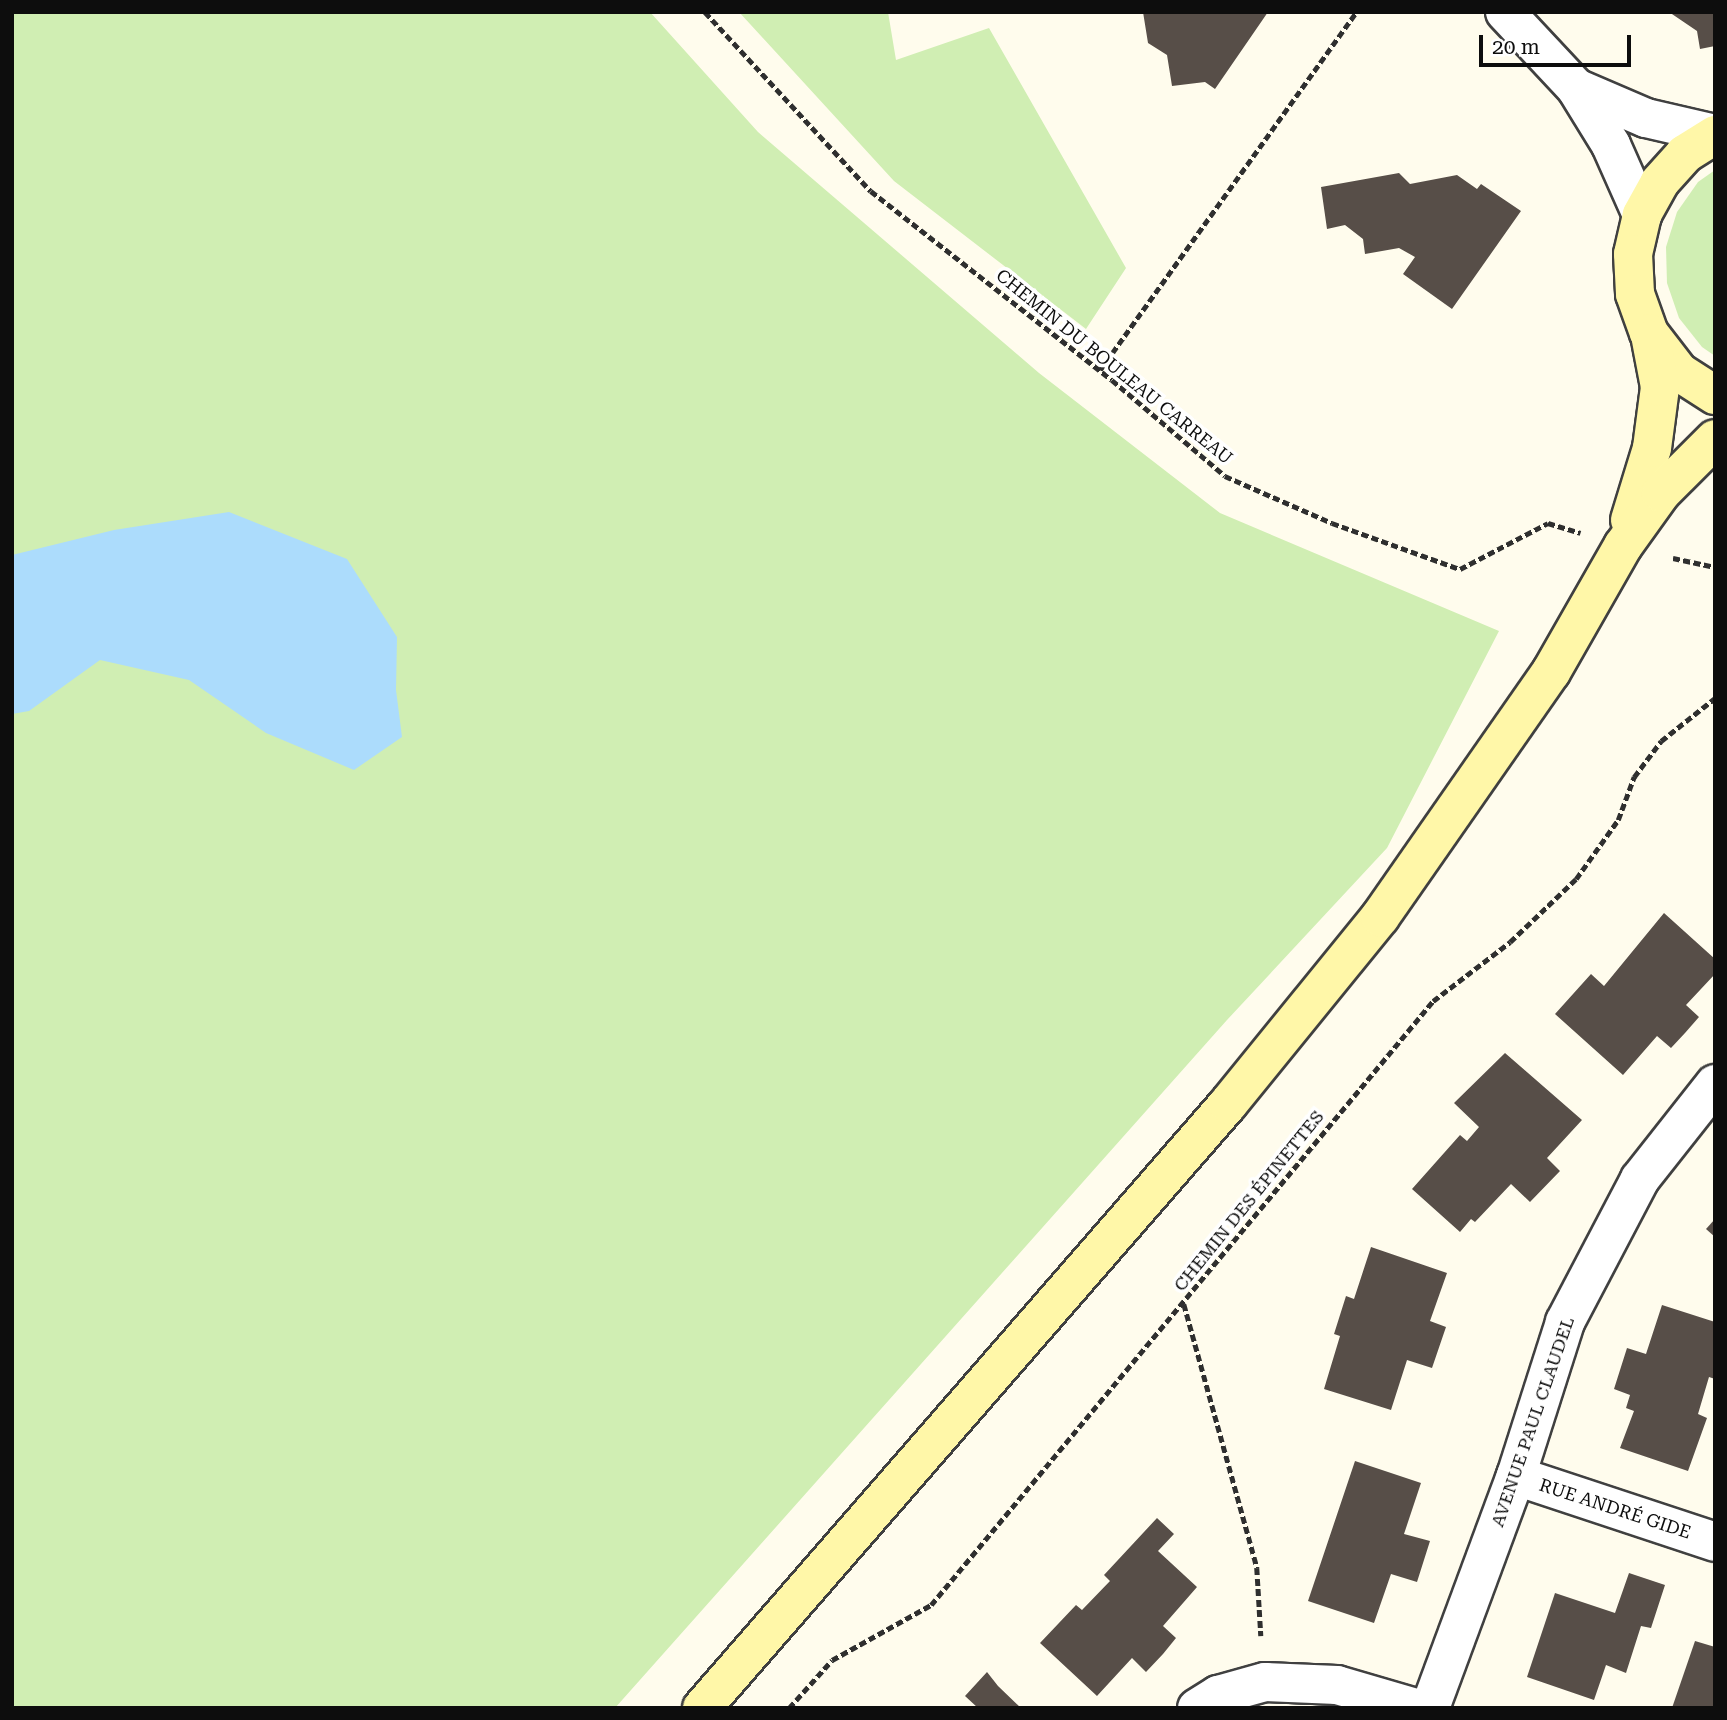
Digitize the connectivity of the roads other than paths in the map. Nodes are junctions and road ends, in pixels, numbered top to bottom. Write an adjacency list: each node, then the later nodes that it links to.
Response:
1 (1505, 12): 2 (street)
2 (1576, 88): 3 (street); 4 (street)
3 (1715, 134): 4 (main road)
4 (1642, 215): 5 (main road)
5 (1649, 333): 6 (main road); 8 (main road)
6 (1715, 395)
7 (1715, 439): 8 (main road)
8 (1623, 546): 12 (main road)
9 (1715, 1084): 10 (street, AVENUE PAUL CLAUDEL)
10 (1516, 1476): 11 (street, RUE ANDRÉ GIDE); 15 (street, AVENUE PAUL CLAUDEL)
11 (1715, 1542)
12 (702, 1708)
13 (1197, 1708): 14 (street)
14 (1416, 1708)
15 (1430, 1708)

